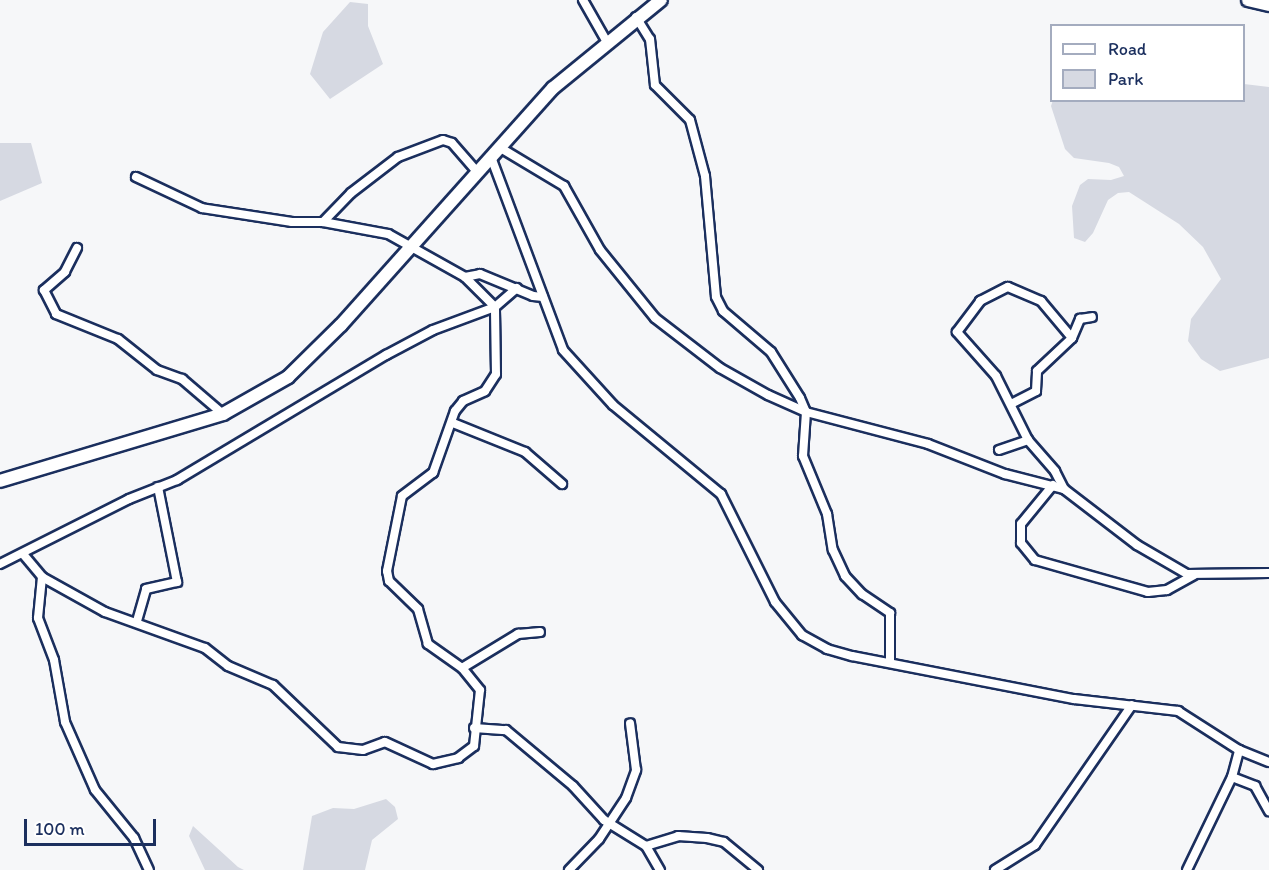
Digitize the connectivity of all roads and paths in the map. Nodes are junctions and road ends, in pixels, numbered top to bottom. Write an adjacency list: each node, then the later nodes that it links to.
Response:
1 (583, 0): 6 (street)
2 (661, 0): 5 (highway)
3 (1248, 0): 4 (highway)
4 (1269, 5)
5 (645, 9): 6 (highway); 21 (street)
6 (607, 42): 7 (highway)
7 (499, 147): 8 (highway); 21 (street)
8 (490, 157): 9 (highway); 16 (street)
9 (476, 171): 11 (street); 12 (highway)
10 (136, 177): 11 (street)
11 (323, 222): 12 (street)
12 (411, 246): 14 (street); 22 (highway)
13 (77, 248): 22 (street)
14 (465, 277): 15 (street); 17 (street)
15 (517, 288): 16 (street); 17 (street)
16 (543, 297): 38 (street)
17 (495, 307): 23 (street); 29 (street)
18 (1092, 317): 19 (street)
19 (1072, 338): 20 (street); 20 (street)
20 (1011, 404): 24 (street)
21 (806, 412): 28 (street); 38 (street)
22 (223, 414): 26 (highway)
23 (453, 423): 27 (street); 39 (street)
24 (1028, 440): 25 (street); 30 (street)
25 (999, 450)
26 (0, 481)
27 (562, 484)
28 (1053, 485): 30 (street); 34 (street)
29 (158, 487): 31 (street); 36 (street)
30 (1064, 489): 34 (street)
31 (23, 554): 32 (street); 35 (street)
32 (0, 564)
33 (1269, 573): 34 (street)
34 (1194, 575)
35 (42, 577): 36 (street); 49 (street)
36 (137, 621): 42 (street)
37 (540, 633): 39 (street)
38 (890, 662): 40 (street)
39 (462, 668): 42 (street)
40 (1132, 705): 43 (street); 53 (street)
41 (630, 723): 47 (street)
42 (474, 728): 47 (street)
43 (1239, 750): 44 (street); 45 (street)
44 (1269, 762)
45 (1232, 777): 46 (street); 54 (street)
46 (1269, 811)
47 (610, 824): 48 (street); 50 (street)
48 (646, 846): 51 (street); 52 (street)
49 (149, 870)
50 (569, 870)
51 (660, 870)
52 (758, 870)
53 (995, 870)
54 (1187, 870)

